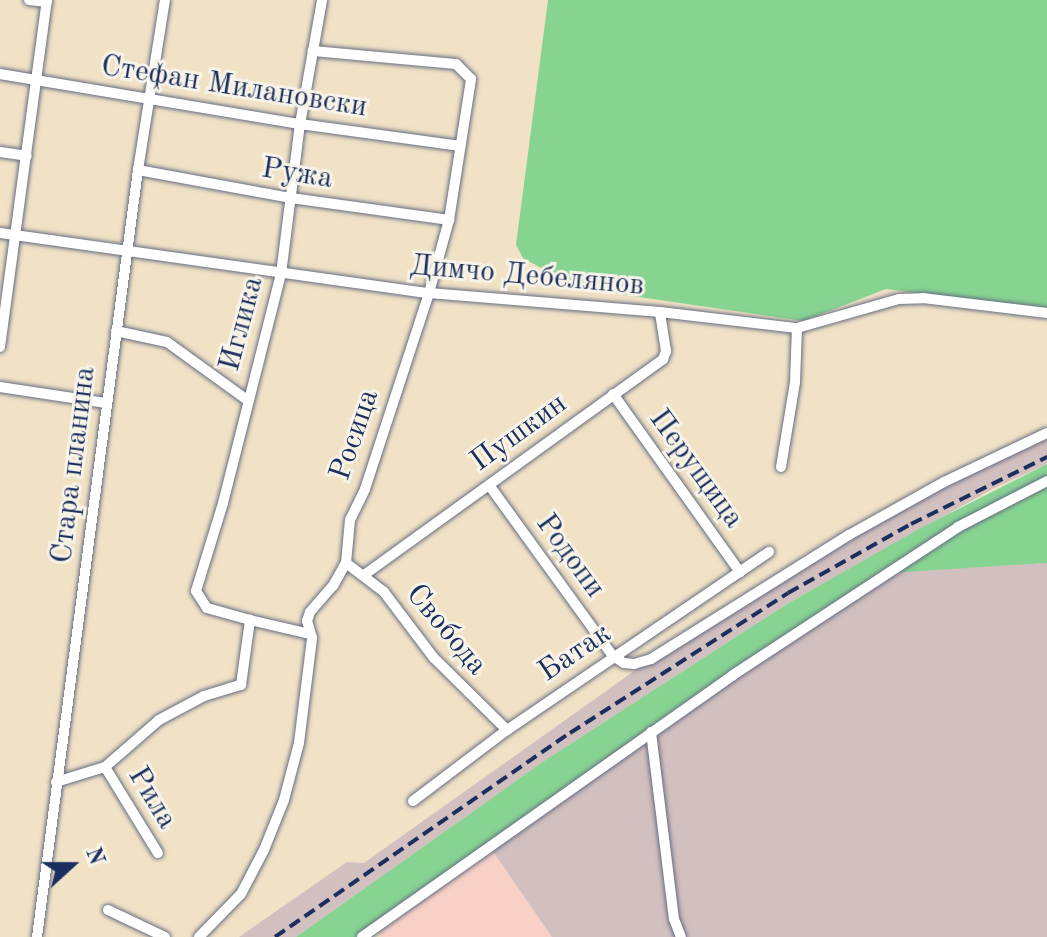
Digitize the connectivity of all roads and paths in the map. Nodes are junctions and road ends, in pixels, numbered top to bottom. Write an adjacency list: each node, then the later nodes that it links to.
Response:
1 (29, 0): 4 (street)
2 (165, 0): 8 (street, Стара планина)
3 (322, 0): 5 (street, Иглика)
4 (47, 1): 7 (street)
5 (313, 51): 9 (street, Иглика); 10 (street, Росица)
6 (0, 74): 7 (street, Стефан Милановски)
7 (38, 80): 8 (street, Стефан Милановски); 12 (street)
8 (149, 97): 9 (street, Стефан Милановски); 13 (street, Стара планина)
9 (300, 124): 10 (street, Стефан Милановски); 14 (street, Иглика)
10 (460, 146): 15 (street, Росица)
11 (0, 152): 12 (street)
12 (27, 156): 17 (street)
13 (138, 170): 14 (street, Ружа); 18 (street, Стара планина)
14 (291, 198): 15 (street, Ружа); 19 (street, Иглика)
15 (449, 220): 20 (street, Росица)
16 (0, 233): 17 (street, Димчо Дебелянов)
17 (16, 236): 18 (street, Димчо Дебелянов); 25 (street)
18 (126, 252): 19 (street, Димчо Дебелянов); 24 (street, Стара планина)
19 (281, 274): 20 (street, Димчо Дебелянов); 28 (street, Иглика)
20 (429, 293): 21 (street, Димчо Дебелянов); 35 (street, Росица)
21 (660, 312): 23 (street, Димчо Дебелянов); 27 (street, Пушкин)
22 (1047, 313): 23 (street, Димчо Дебелянов)
23 (797, 328): 31 (street)
24 (116, 331): 28 (street); 29 (street, Стара планина)
25 (0, 347)
26 (0, 387): 29 (street)
27 (613, 394): 33 (street, Пушкин); 36 (street, Перущица)
28 (247, 400): 38 (street, Иглика)
29 (106, 403): 44 (street, Стара планина)
30 (1047, 433): 40 (street)
31 (781, 467)
32 (1047, 481): 42 (street)
33 (489, 485): 37 (street, Пушкин); 40 (street, Родопи)
34 (769, 552): 36 (street, Батак)
35 (346, 563): 37 (street, Свобода); 39 (street, Росица)
36 (740, 572): 40 (street, Батак)
37 (364, 575): 41 (street, Свобода)
38 (250, 620): 39 (street); 43 (street)
39 (310, 634): 50 (street, Росица)
40 (613, 656): 41 (street, Батак)
41 (507, 730): 45 (street, Батак)
42 (651, 732): 51 (street); 52 (street)
43 (105, 767): 44 (street); 46 (street, Рила)
44 (56, 782): 48 (street, Стара планина)
45 (413, 801)
46 (158, 853)
47 (108, 910): 49 (street)
48 (37, 937)
49 (165, 937)
50 (199, 937)
51 (362, 937)
52 (681, 937)

